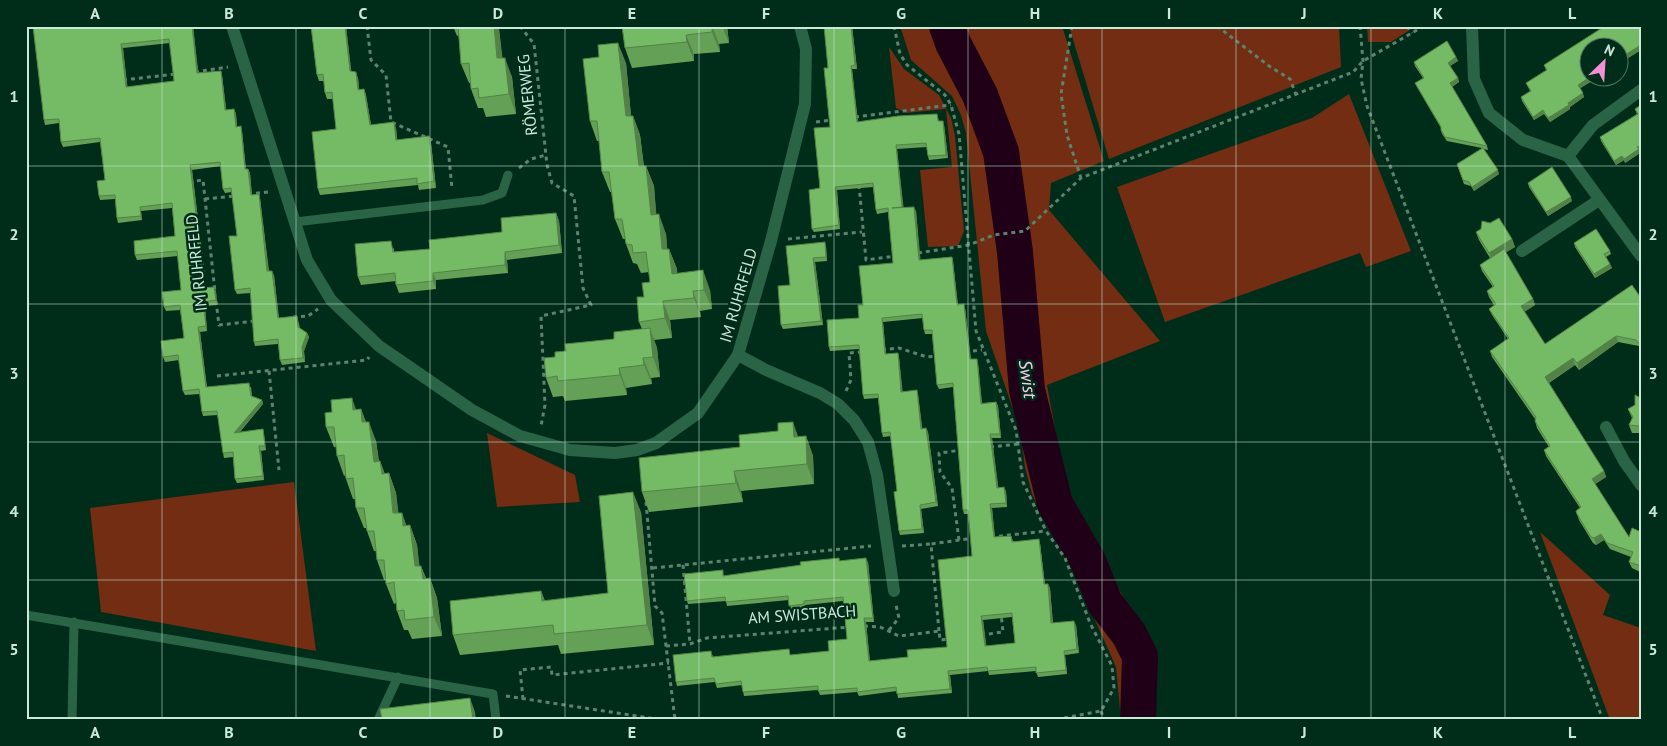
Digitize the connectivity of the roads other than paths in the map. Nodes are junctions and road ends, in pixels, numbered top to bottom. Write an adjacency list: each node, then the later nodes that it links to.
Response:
1 (232, 26): 8 (street, IM RUHRFELD)
2 (800, 26): 11 (street, IM RUHRFELD)
3 (1472, 26): 5 (street)
4 (1641, 90): 5 (street)
5 (1568, 156): 7 (street)
6 (508, 175): 8 (lane)
7 (1599, 200): 9 (street); 10 (street)
8 (295, 222): 11 (street, IM RUHRFELD)
9 (1522, 251)
10 (1641, 256)
11 (738, 355): 14 (street)
12 (1606, 427): 13 (street)
13 (1641, 485)
14 (894, 591)
15 (26, 615): 16 (lane)
16 (74, 622): 17 (lane); 18 (lane)
17 (398, 677): 19 (lane); 20 (lane)
18 (72, 720)
19 (378, 720)
20 (496, 720)

